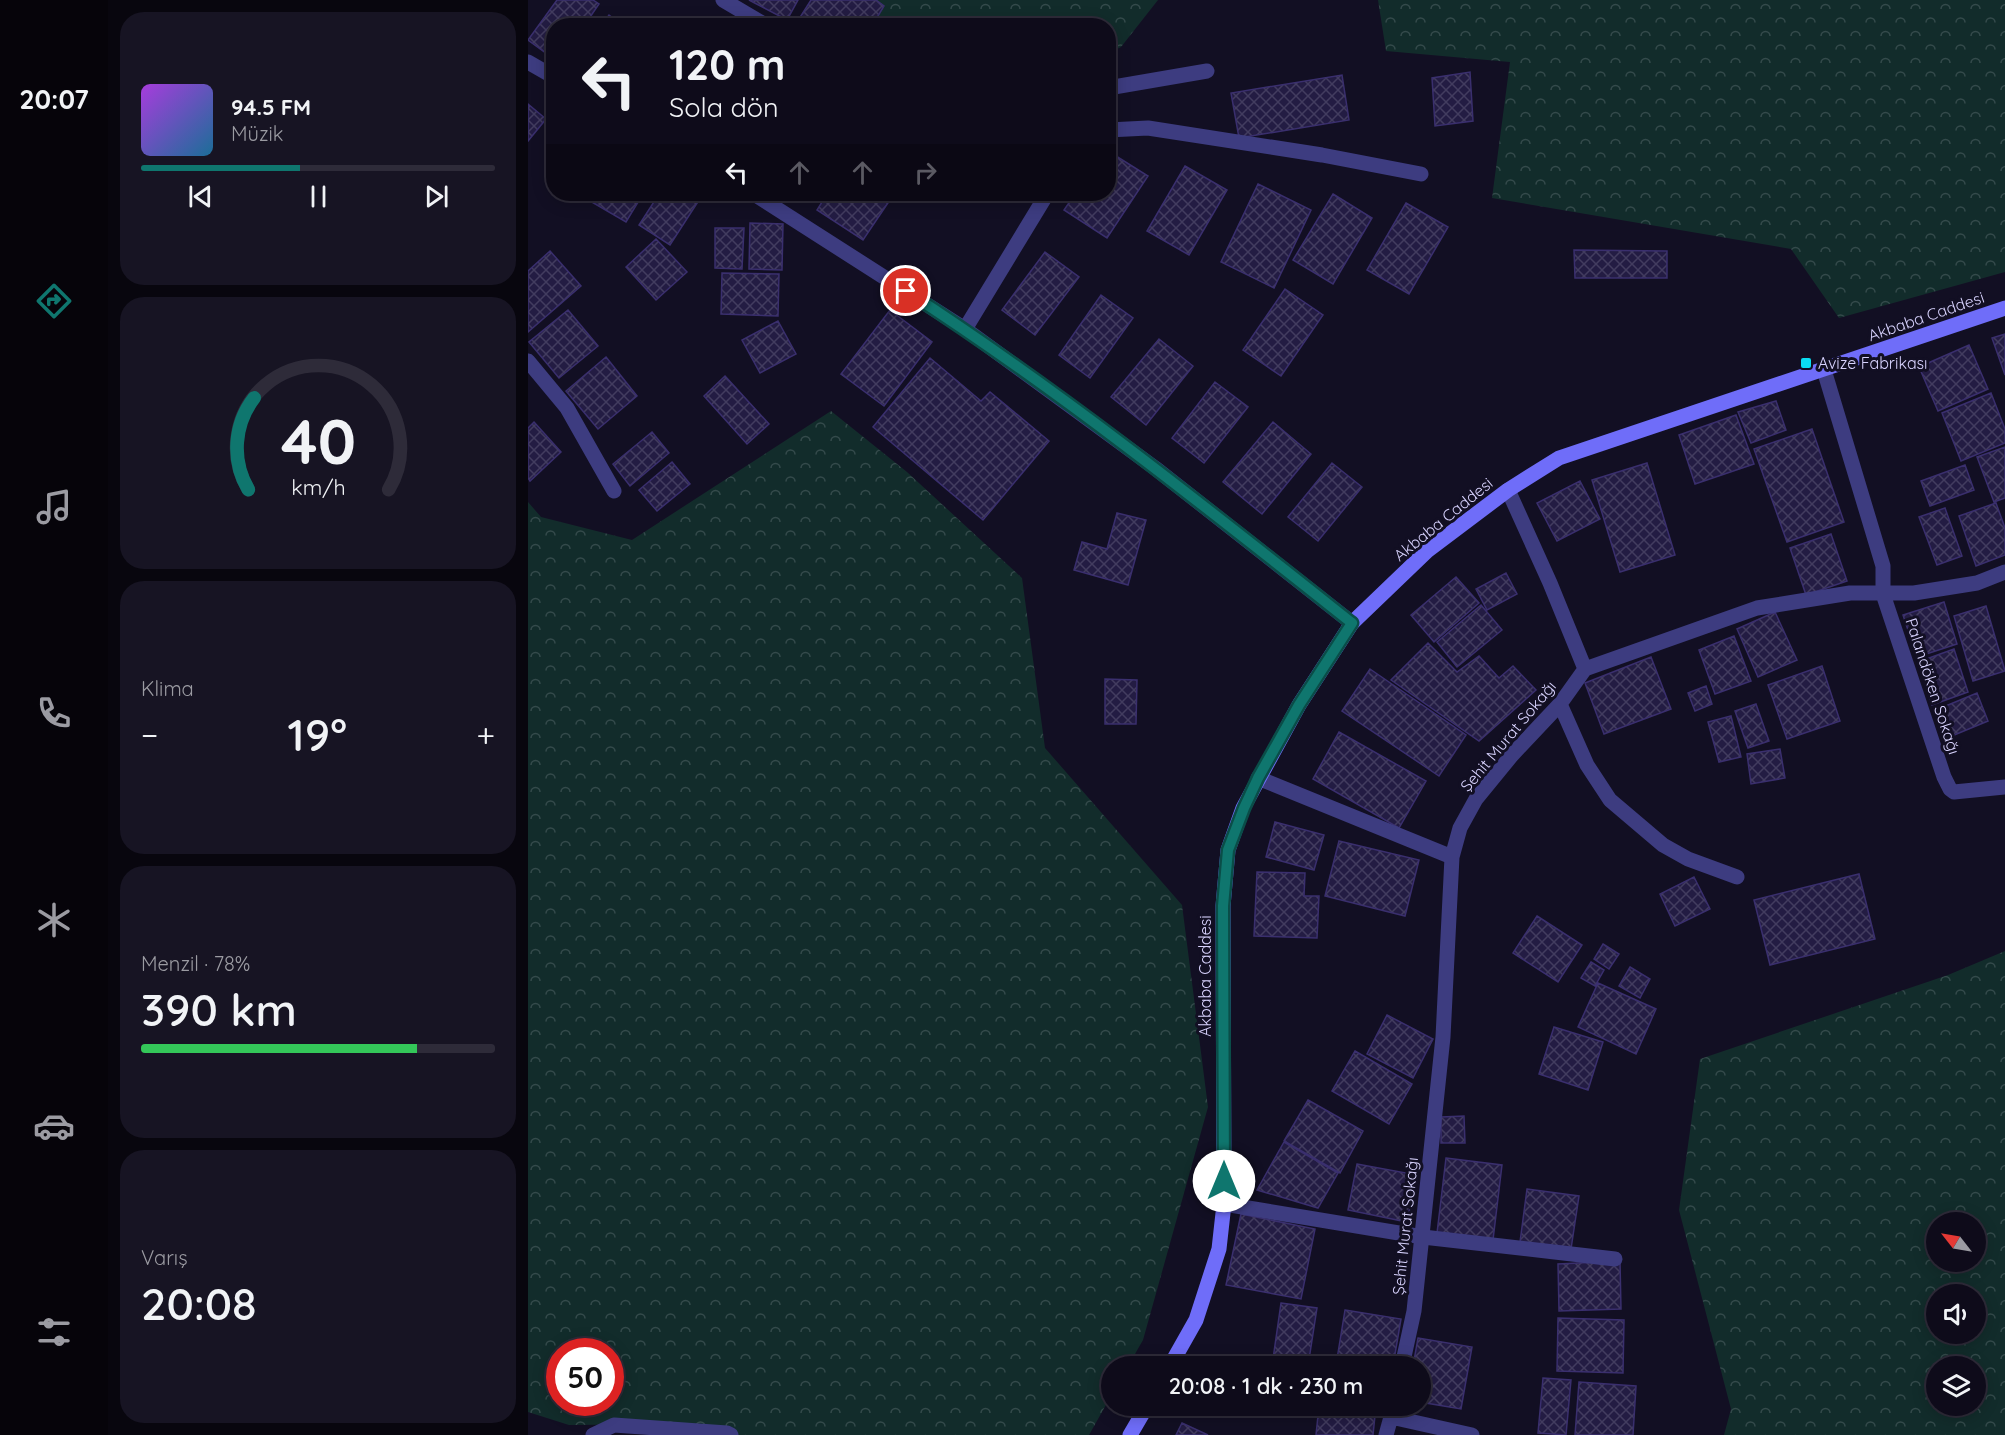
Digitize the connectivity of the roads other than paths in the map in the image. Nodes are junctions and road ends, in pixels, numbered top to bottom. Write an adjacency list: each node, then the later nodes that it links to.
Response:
1 (723, 0): 2 (street)
2 (753, 18)
3 (528, 62): 5 (street)
4 (1207, 71): 6 (street)
5 (546, 72)
6 (1116, 87)
7 (1116, 130): 8 (street)
8 (1421, 174)
9 (778, 201): 12 (street)
10 (1043, 201): 12 (street)
11 (2005, 308): 14 (main road, Akbaba Caddesi)
12 (965, 329): 19 (street)
13 (528, 361): 16 (street)
14 (1824, 370): 15 (main road, Akbaba Caddesi); 18 (street, Palandöken Sokağı)
15 (1508, 490): 19 (main road, Akbaba Caddesi); 20 (street)
16 (614, 491)
17 (2005, 572): 18 (street)
18 (1883, 594): 20 (street); 23 (street, Palandöken Sokağı)
19 (1352, 623): 22 (main road, Akbaba Caddesi)
20 (1585, 669): 21 (street, Şehit Murat Sokağı)
21 (1560, 704): 24 (street, Şehit Murat Sokağı); 25 (street)
22 (1258, 778): 24 (street); 26 (main road, Akbaba Caddesi)
23 (2005, 787)
24 (1452, 857): 27 (street, Şehit Murat Sokağı)
25 (1737, 877)
26 (1224, 1204): 27 (street); 29 (main road, Akbaba Caddesi)
27 (1423, 1237): 28 (street); 30 (street, Şehit Murat Sokağı)
28 (1615, 1259)
29 (1176, 1356)
30 (1404, 1356)
31 (1141, 1416): 36 (main road)
32 (1392, 1416): 37 (street)
33 (1407, 1416): 38 (street)
34 (593, 1435): 35 (street)
35 (731, 1435)
36 (1130, 1435)
37 (1386, 1435)
38 (1472, 1435)

